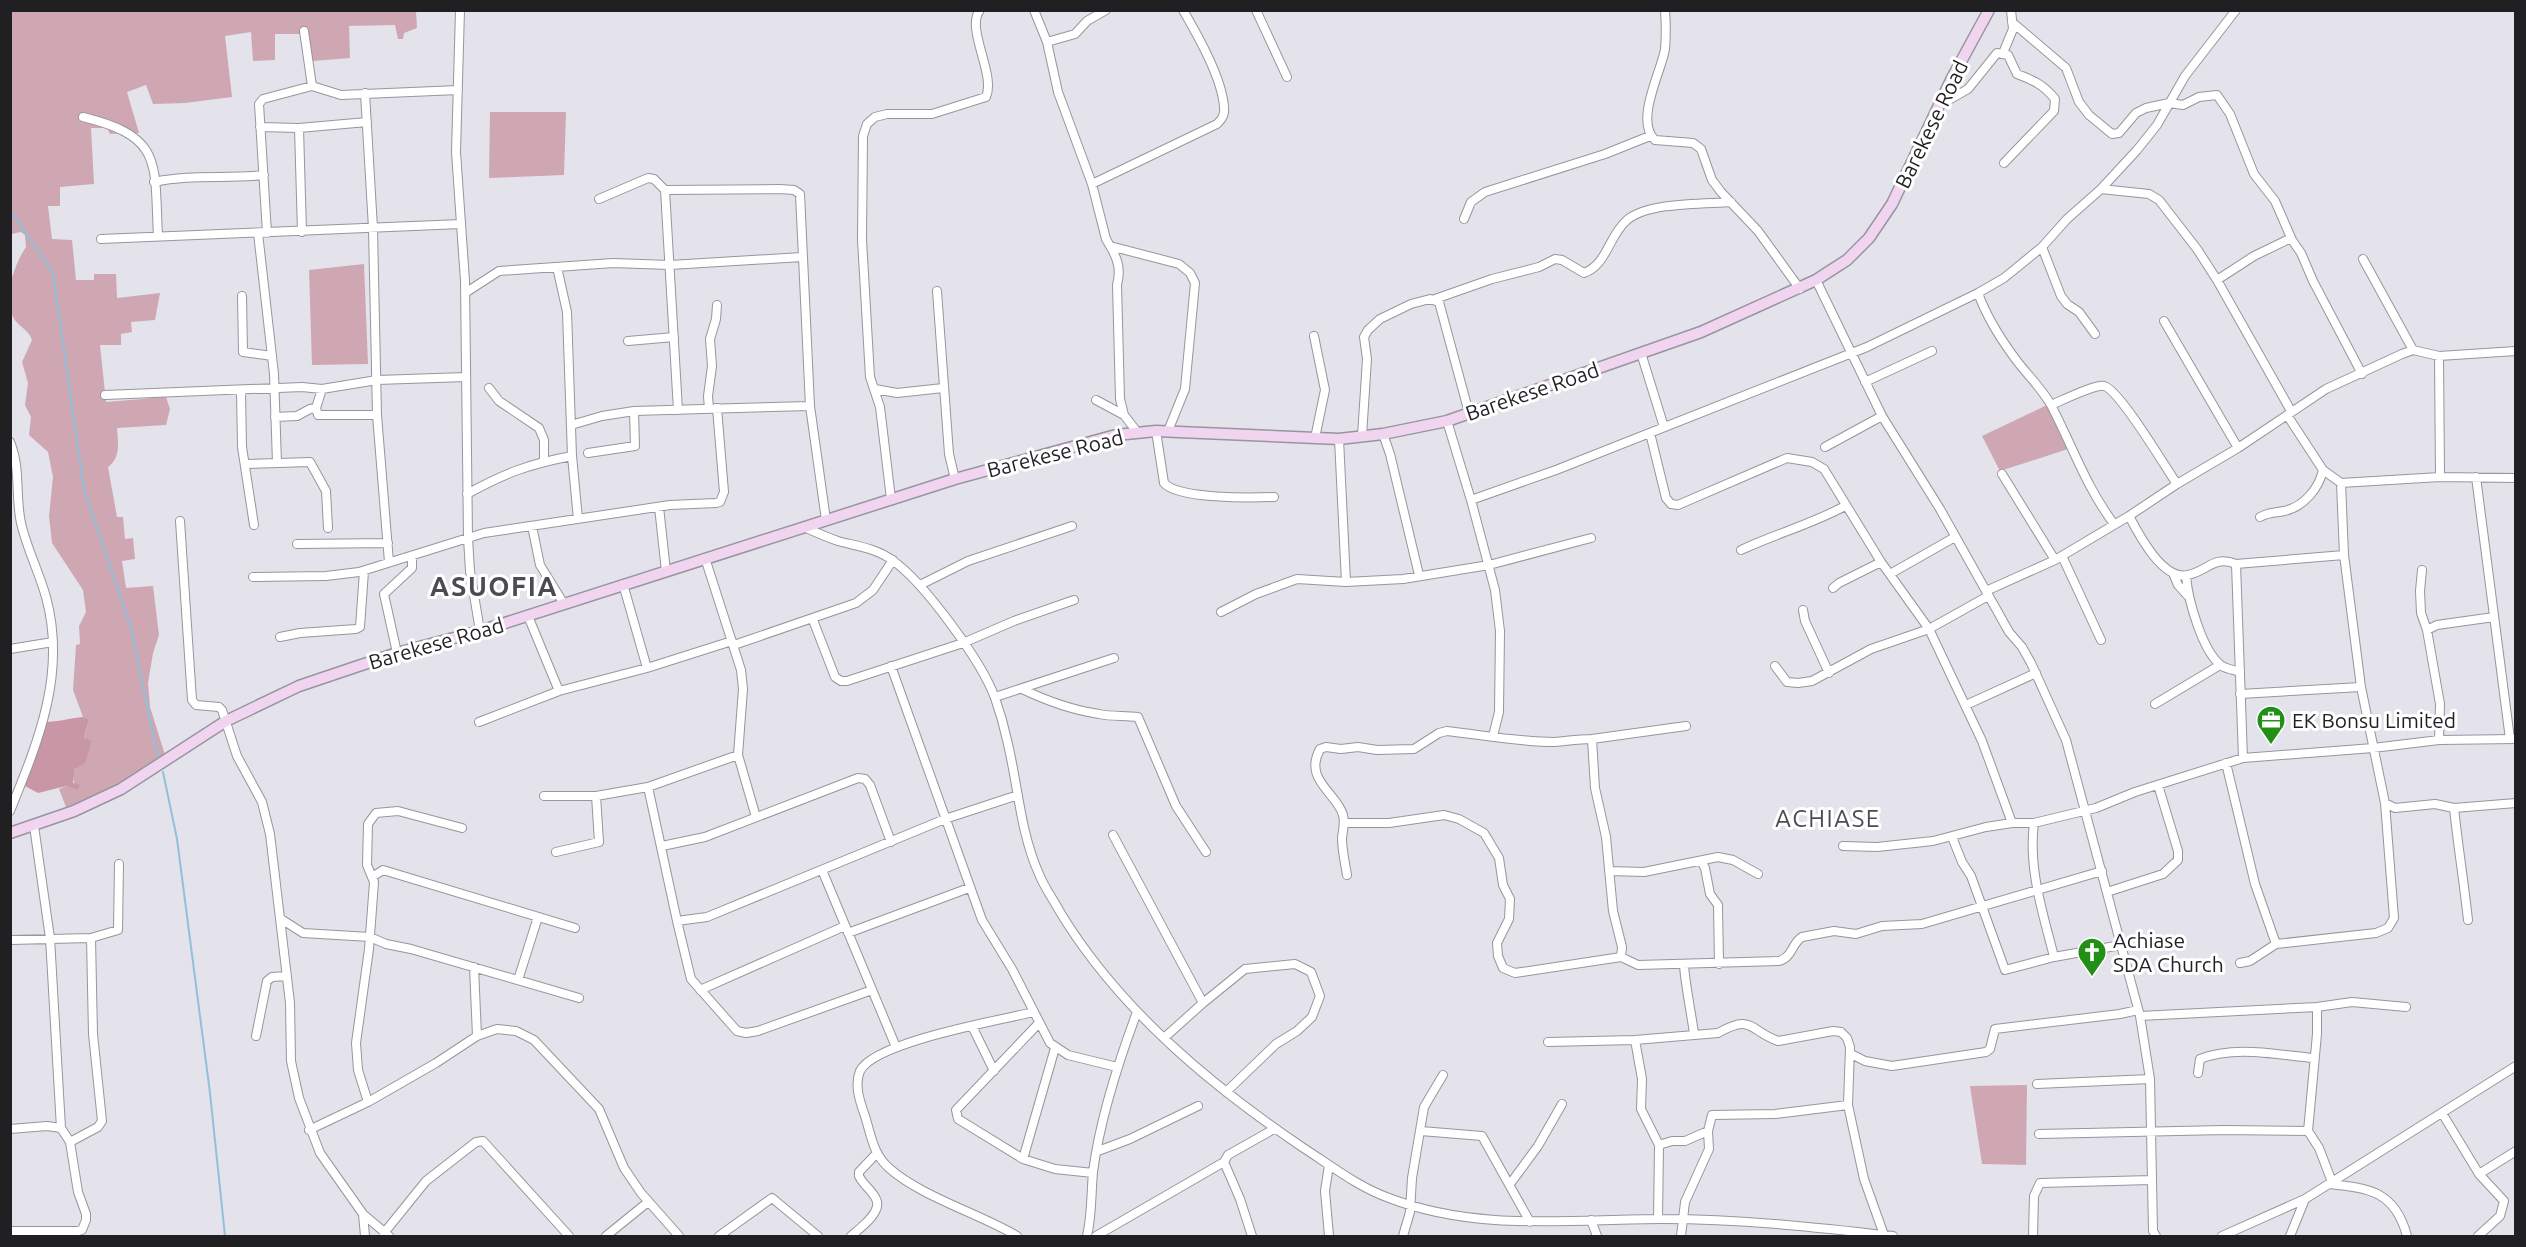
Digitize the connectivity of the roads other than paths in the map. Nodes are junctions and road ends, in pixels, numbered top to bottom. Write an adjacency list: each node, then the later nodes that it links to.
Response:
1 (460, 10): 17 (street)
2 (980, 10): 78 (street)
3 (1034, 10): 13 (street)
4 (1106, 10): 13 (street)
5 (1184, 10): 29 (street)
6 (1256, 10): 15 (street)
7 (1665, 10): 25 (street)
8 (1989, 10): 20 (main road, Barekese Road)
9 (2011, 10): 11 (street)
10 (2236, 10): 19 (street)
11 (2013, 22): 14 (street); 19 (street)
12 (304, 31): 16 (street)
13 (1047, 42): 29 (street)
14 (2003, 53): 20 (street); 26 (street)
15 (1287, 77)
16 (312, 86): 18 (street); 23 (street)
17 (458, 90): 18 (street); 35 (street)
18 (365, 93): 22 (street)
19 (2169, 103): 30 (street); 42 (street)
20 (1938, 106): 49 (main road, Barekese Road)
21 (83, 117): 28 (street)
22 (367, 122): 24 (street); 36 (street)
23 (260, 128): 24 (street); 27 (street)
24 (299, 128): 37 (street)
25 (1650, 136): 33 (street); 34 (street)
26 (2004, 163)
27 (264, 176): 28 (street); 39 (street)
28 (154, 182): 40 (street)
29 (1092, 184): 43 (street)
30 (2101, 189): 44 (street); 50 (street)
31 (665, 190): 32 (street); 45 (street); 47 (street)
32 (599, 199)
33 (1731, 202): 51 (street); 56 (street)
34 (1464, 219)
35 (461, 224): 36 (street); 53 (street)
36 (373, 228): 37 (street); 72 (street)
37 (302, 232): 39 (street)
38 (258, 233): 39 (street); 40 (street); 68 (street)
39 (267, 233)
40 (158, 236): 41 (street)
41 (101, 239)
42 (2292, 240): 50 (street); 70 (street)
43 (1110, 246): 91 (street); 97 (street)
44 (2042, 247): 54 (street); 59 (street)
45 (802, 257): 47 (street); 83 (street)
46 (2363, 259): 63 (street)
47 (670, 265): 48 (street); 61 (street)
48 (557, 267): 53 (street); 95 (street)
49 (1816, 280): 51 (main road, Barekese Road); 66 (street)
50 (2217, 280): 89 (street)
51 (1800, 289): 67 (main road, Barekese Road)
52 (937, 291): 77 (street)
53 (465, 293): 71 (street)
54 (1978, 293): 66 (street); 82 (street)
55 (242, 296): 68 (street)
56 (1435, 299): 88 (street); 101 (street)
57 (717, 305): 85 (street)
58 (2164, 321): 106 (street)
59 (2095, 334)
60 (1314, 336): 102 (street)
61 (674, 337): 62 (street); 86 (street)
62 (628, 341)
63 (2413, 350): 69 (street); 70 (street)
64 (1932, 351): 73 (street)
65 (2516, 351): 69 (street)
66 (1850, 352): 73 (street); 96 (street)
67 (1641, 353): 88 (main road, Barekese Road); 96 (street)
68 (272, 356): 74 (street)
69 (2439, 356): 114 (street)
70 (2362, 374): 89 (street)
71 (465, 377): 72 (street); 120 (street)
72 (377, 380): 75 (street); 90 (street)
73 (1865, 382): 92 (street)
74 (275, 388): 75 (street); 79 (street); 93 (street)
75 (322, 388): 84 (street)
76 (489, 388): 109 (street)
77 (943, 388): 78 (street); 117 (street)
78 (875, 389): 122 (street)
79 (241, 390): 80 (street); 111 (street)
80 (105, 395)
81 (1096, 400): 91 (street)
82 (2051, 405): 118 (street); 131 (street)
83 (810, 406): 85 (street); 129 (street)
84 (316, 408): 90 (street); 93 (street)
85 (713, 408): 86 (street); 125 (street)
86 (678, 410): 87 (street)
87 (634, 411): 95 (street); 107 (street)
88 (1469, 413): 94 (main road, Barekese Road)
89 (2289, 413): 106 (street); 112 (street)
90 (377, 415): 140 (street)
91 (1124, 415): 98 (street)
92 (1882, 416): 105 (street); 137 (street)
93 (275, 417): 110 (street)
94 (1447, 421): 99 (main road, Barekese Road); 123 (street)
95 (571, 424): 108 (street)
96 (1664, 427): 100 (street)
97 (1162, 431): 98 (main road, Barekese Road); 102 (main road, Barekese Road); 121 (street)
98 (1138, 433): 117 (main road, Barekese Road)
99 (1383, 434): 101 (main road, Barekese Road); 157 (street)
100 (1650, 434): 123 (street); 124 (street)
101 (1362, 436): 103 (main road, Barekese Road)
102 (1315, 438): 103 (main road, Barekese Road)
103 (1339, 439): 160 (street)
104 (10, 442): 178 (street)
105 (1825, 447)
106 (2238, 448): 118 (street)
107 (588, 453)
108 (572, 456): 109 (street); 128 (street)
109 (544, 460): 120 (street)
110 (277, 463): 111 (street); 136 (street)
111 (245, 464): 132 (street)
112 (2323, 470): 119 (street); 127 (street)
113 (2002, 474): 146 (street)
114 (2440, 477): 115 (street); 119 (street)
115 (2476, 477): 116 (street); 171 (street)
116 (2516, 478)
117 (955, 479): 122 (main road, Barekese Road)
118 (2177, 483): 126 (street)
119 (2342, 483): 143 (street)
120 (467, 494): 138 (street)
121 (1274, 497)
122 (891, 499): 129 (main road, Barekese Road)
123 (1471, 500): 151 (street)
124 (1845, 506): 142 (street); 149 (street)
125 (659, 507): 128 (street); 154 (street)
126 (2130, 516): 131 (street); 155 (street)
127 (2260, 517)
128 (578, 519): 133 (street)
129 (826, 520): 135 (main road, Barekese Road)
130 (180, 521): 198 (street)
131 (2114, 524): 146 (street)
132 (254, 525)
133 (532, 525): 138 (street); 167 (street)
134 (1072, 526): 162 (street)
135 (804, 527): 145 (main road, Barekese Road); 147 (street)
136 (328, 528)
137 (1955, 537): 156 (street); 164 (street)
138 (468, 538): 144 (street); 175 (street)
139 (1591, 538): 151 (street)
140 (388, 543): 141 (street); 148 (street)
141 (297, 544)
142 (1741, 550)
143 (2344, 555): 150 (street); 191 (street)
144 (412, 556): 148 (street); 182 (street)
145 (705, 558): 154 (main road, Barekese Road); 179 (street)
146 (2059, 558): 164 (street); 177 (street)
147 (893, 560): 162 (street); 172 (street)
148 (389, 562): 153 (street)
149 (1881, 562): 156 (street); 163 (street)
150 (2236, 564): 158 (street); 188 (street)
151 (1489, 565): 157 (street); 201 (street)
152 (2422, 570): 174 (street)
153 (364, 571): 159 (street); 176 (street)
154 (666, 571): 161 (main road, Barekese Road)
155 (2173, 573): 158 (street); 165 (street)
156 (1890, 574): 173 (street)
157 (1419, 575): 160 (street)
158 (2186, 576): 165 (street)
159 (253, 577)
160 (1346, 582): 169 (street)
161 (623, 584): 167 (main road, Barekese Road); 187 (street)
162 (920, 585): 180 (street)
163 (1833, 588)
164 (1987, 594): 173 (street); 190 (street)
165 (2188, 596): 184 (street)
166 (1074, 600): 180 (street)
167 (564, 604): 170 (main road, Barekese Road)
168 (1803, 610): 189 (street)
169 (1221, 612)
170 (528, 616): 175 (main road, Barekese Road); 193 (street)
171 (2494, 617): 174 (street); 202 (street)
172 (813, 620): 179 (street); 185 (street)
173 (1929, 630): 189 (street); 197 (street)
174 (2427, 630): 204 (street)
175 (480, 631): 182 (main road, Barekese Road)
176 (280, 637)
177 (2101, 640)
178 (52, 642): 181 (street); 218 (street)
179 (733, 643): 187 (street); 206 (street)
180 (963, 643): 185 (street); 195 (street)
181 (10, 649)
182 (397, 653): 198 (main road, Barekese Road)
183 (1114, 658): 192 (street)
184 (2220, 664): 188 (street); 196 (street)
185 (891, 666): 220 (street)
186 (1775, 666): 189 (street)
187 (647, 668): 193 (street)
188 (2240, 672): 194 (street)
189 (1830, 673)
190 (2036, 673): 197 (street); 217 (street)
191 (2361, 687): 194 (street); 205 (street)
192 (1022, 689): 195 (street); 233 (street)
193 (559, 691): 199 (street)
194 (2240, 694): 207 (street)
195 (995, 697): 211 (street)
196 (2155, 704)
197 (1966, 705): 222 (street)
198 (226, 721): 224 (main road, Barekese Road); 247 (street)
199 (480, 722)
200 (1686, 726): 203 (street)
201 (1493, 736): 203 (street); 221 (street)
202 (2513, 739): 204 (street)
203 (1592, 740): 237 (street)
204 (2439, 740): 205 (street)
205 (2373, 748): 207 (street); 214 (street)
206 (738, 755): 210 (street); 219 (street)
207 (2243, 758): 208 (street)
208 (2226, 764): 209 (street); 256 (street)
209 (2158, 785): 217 (street); 244 (street)
210 (648, 787): 213 (street); 230 (street)
211 (1018, 795): 220 (street); 273 (street)
212 (544, 796): 213 (street)
213 (596, 796): 232 (street)
214 (2385, 802): 216 (street); 256 (street)
215 (2516, 803): 216 (street)
216 (2454, 808): 248 (street)
217 (2086, 810): 223 (street); 238 (street)
218 (10, 811)
219 (756, 817): 229 (street); 230 (street)
220 (945, 819): 229 (street); 242 (street)
221 (1344, 823): 240 (street); 258 (street)
222 (2012, 823): 223 (street); 228 (street)
223 (2034, 823): 243 (street)
224 (34, 826): 226 (main road, Barekese Road); 253 (street)
225 (462, 828): 241 (street)
226 (10, 833)
227 (1113, 835): 269 (street)
228 (1952, 837): 231 (street); 245 (street)
229 (891, 842): 236 (street)
230 (662, 846): 249 (street)
231 (1843, 846)
232 (556, 852)
233 (1206, 852)
234 (1701, 861): 237 (street); 239 (street); 261 (street)
235 (119, 864): 254 (street)
236 (822, 870): 249 (street); 251 (street)
237 (1609, 871): 258 (street)
238 (2102, 871): 243 (street); 244 (street)
239 (1758, 874)
240 (1347, 875)
241 (372, 877): 246 (street); 252 (street)
242 (969, 888): 251 (street); 272 (street)
243 (2037, 890): 245 (street); 259 (street)
244 (2108, 892): 257 (street)
245 (1982, 906): 259 (street); 261 (street)
246 (538, 916): 250 (street); 265 (street)
247 (281, 919): 252 (street); 264 (street)
248 (2468, 920)
249 (677, 921): 266 (street)
250 (575, 928)
251 (847, 930): 266 (street); 267 (street)
252 (370, 937): 263 (street); 295 (street)
253 (50, 938): 254 (street); 255 (street); 300 (street)
254 (91, 938): 309 (street)
255 (10, 940)
256 (2276, 944): 260 (street)
257 (2121, 945): 259 (street); 274 (street)
258 (1622, 957): 262 (street)
259 (2054, 957)
260 (2240, 963)
261 (1719, 964): 262 (street)
262 (1684, 966): 277 (street)
263 (474, 967): 265 (street); 279 (street)
264 (287, 976): 278 (street); 303 (street)
265 (518, 980): 268 (street)
266 (700, 990): 267 (street)
267 (872, 990): 283 (street)
268 (579, 998)
269 (1203, 1003): 280 (street); 294 (street)
270 (2317, 1007): 271 (street); 274 (street); 286 (street)
271 (2406, 1007)
272 (1034, 1012): 275 (street); 276 (street)
273 (1137, 1012): 280 (street); 288 (street)
274 (2139, 1013): 285 (street); 292 (street)
275 (1040, 1023): 284 (street); 289 (street)
276 (972, 1026): 283 (street); 289 (street)
277 (1694, 1034): 281 (street); 285 (street)
278 (256, 1036)
279 (477, 1036): 295 (street); 323 (street)
280 (1164, 1038): 294 (street)
281 (1635, 1040): 282 (street); 310 (street)
282 (1548, 1042)
283 (896, 1047): 313 (street)
284 (1055, 1048): 288 (street); 314 (street)
285 (1851, 1054): 297 (street)
286 (2314, 1058): 290 (street); 306 (street)
287 (2516, 1066): 299 (street)
288 (1117, 1067): 311 (street)
289 (994, 1071): 314 (street)
290 (2198, 1073)
291 (1443, 1075): 304 (street)
292 (2150, 1080): 293 (street); 307 (street)
293 (2037, 1084)
294 (1226, 1092): 302 (street)
295 (368, 1102): 303 (street)
296 (1562, 1104): 321 (street)
297 (1848, 1105): 305 (street); 349 (street)
298 (1198, 1106): 311 (street)
299 (2442, 1113): 318 (street); 320 (street)
300 (62, 1128): 301 (street); 309 (street)
301 (10, 1129)
302 (1274, 1129): 315 (street); 316 (street)
303 (309, 1130): 325 (street)
304 (1421, 1131): 321 (street); 324 (street)
305 (1708, 1131): 310 (street); 327 (street)
306 (2308, 1131): 307 (street); 320 (street)
307 (2150, 1132): 308 (street); 319 (street)
308 (2039, 1134)
309 (70, 1142): 331 (street)
310 (1659, 1146): 326 (street)
311 (1098, 1151): 317 (street)
312 (2516, 1151): 318 (street)
313 (876, 1154): 340 (street); 341 (street)
314 (1023, 1159): 317 (street)
315 (1224, 1162): 343 (street); 344 (street)
316 (1329, 1165): 324 (street); 345 (street)
317 (1093, 1173): 342 (street)
318 (2479, 1174): 354 (street)
319 (2151, 1180): 333 (street); 350 (street)
320 (2330, 1183): 322 (street); 353 (street)
321 (1510, 1184): 329 (street)
322 (2306, 1199): 351 (street); 352 (street)
323 (648, 1202): 336 (street); 337 (street)
324 (1410, 1205): 329 (street); 346 (street)
325 (363, 1214): 332 (street); 334 (street)
326 (1659, 1219): 327 (street); 328 (street)
327 (1683, 1219): 348 (street); 349 (street)
328 (1591, 1220): 329 (street); 347 (street)
329 (1530, 1222)
330 (10, 1230): 331 (street)
331 (74, 1234)
332 (386, 1235): 335 (street)
333 (2152, 1235)
334 (365, 1236)
335 (569, 1236)
336 (606, 1236)
337 (679, 1236)
338 (719, 1236): 339 (street)
339 (818, 1236)
340 (851, 1236)
341 (1017, 1236)
342 (1087, 1236)
343 (1096, 1236)
344 (1252, 1236)
345 (1329, 1236)
346 (1403, 1236)
347 (1598, 1236)
348 (1681, 1236)
349 (1888, 1236)
350 (2033, 1236)
351 (2222, 1236)
352 (2290, 1236)
353 (2407, 1236)
354 (2478, 1236)

